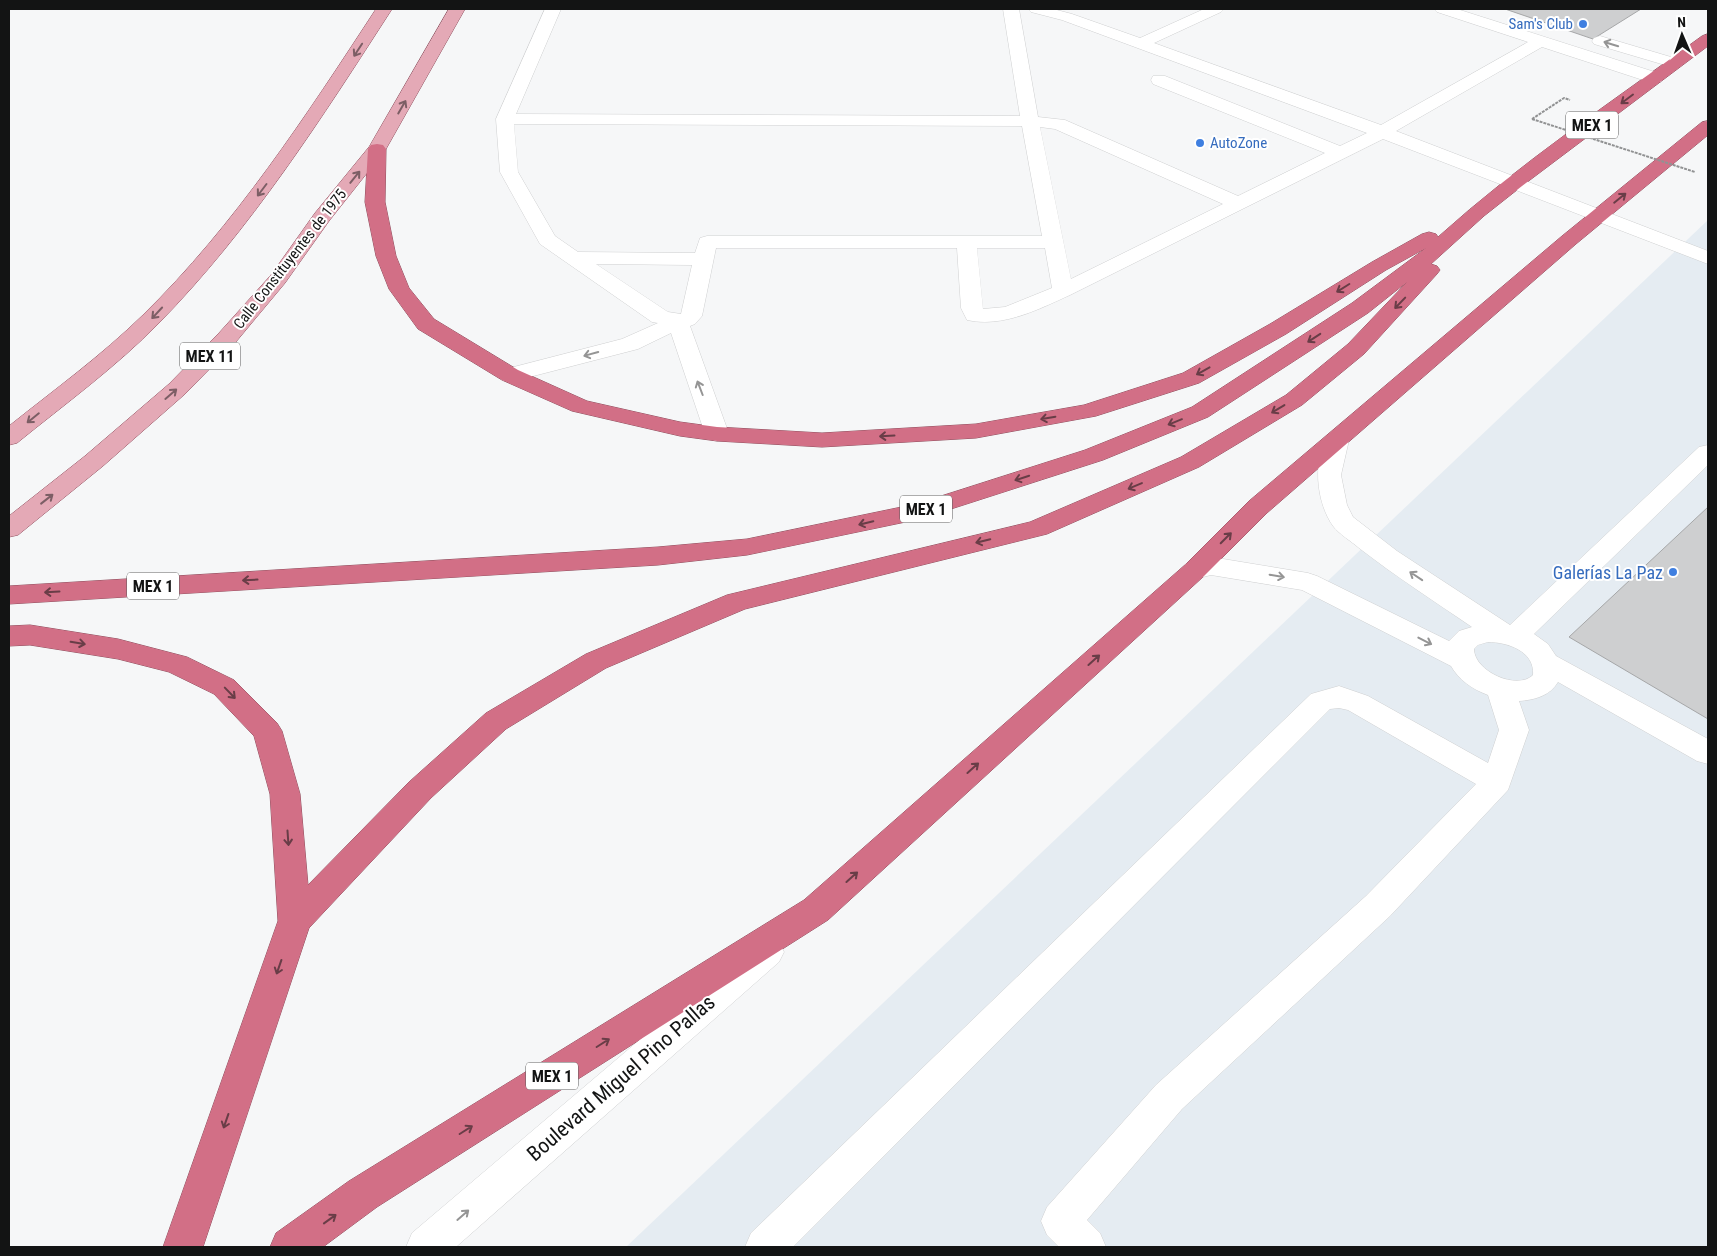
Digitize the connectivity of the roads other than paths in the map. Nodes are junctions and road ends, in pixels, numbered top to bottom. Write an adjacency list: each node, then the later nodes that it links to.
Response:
1 (384, 9): 36 (main road, one-way to 36)
2 (457, 9): 21 (main road, Calle Constituyentes de 1975 / MEX 11, one-way to 2)
3 (553, 9): 17 (main road)
4 (1011, 9): 18 (main road)
5 (1036, 9): 13 (main road)
6 (1216, 9): 13 (main road)
7 (1442, 9): 9 (main road)
8 (1512, 14): 9 (main road)
9 (1482, 22): 12 (main road)
10 (1584, 36): 14 (main road, one-way to 10)
11 (1708, 39): 14 (highway, MEX 1)
12 (1541, 41): 15 (main road); 20 (main road)
13 (1140, 44): 20 (main road)
14 (1675, 63): 15 (highway, MEX 1)
15 (1655, 78): 23 (highway, MEX 1, one-way to 23)
16 (1159, 80): 22 (main road)
17 (505, 119): 18 (main road); 29 (main road)
18 (1030, 121): 24 (main road); 28 (main road)
19 (1708, 126): 26 (highway, MEX 1, one-way to 19)
20 (1382, 132): 22 (main road); 23 (main road)
21 (377, 149): 34 (highway); 39 (main road, Calle Constituyentes de 1975 / MEX 11, one-way to 21)
22 (1341, 153): 24 (main road)
23 (1515, 182): 25 (highway, MEX 1); 26 (main road)
24 (1238, 204): 32 (main road)
25 (1477, 212): 35 (highway, one-way to 35); 41 (highway, MEX 1, one-way to 41); 50 (highway, one-way to 50)
26 (1600, 215): 30 (main road); 37 (highway, MEX 1)
27 (966, 242): 28 (main road); 31 (main road); 32 (main road)
28 (1053, 242): 32 (main road)
29 (573, 258): 31 (main road); 33 (main road)
30 (1708, 258)
31 (704, 259): 33 (main road)
32 (1063, 291)
33 (678, 322): 34 (main road, one-way to 34); 35 (main road, one-way to 33)
34 (510, 375): 35 (highway)
35 (717, 434)
36 (9, 438)
37 (1337, 440): 40 (highway, MEX 1, one-way to 37); 42 (main road, one-way to 37)
38 (1708, 452): 42 (main road)
39 (9, 529)
40 (1194, 570): 44 (main road, one-way to 44); 49 (highway, MEX 1, one-way to 40)
41 (9, 595)
42 (1508, 634): 44 (main road); 45 (main road)
43 (19, 636): 50 (highway, one-way to 50)
44 (1461, 659): 46 (main road)
45 (1547, 663): 46 (main road); 47 (main road)
46 (1500, 689): 48 (main road)
47 (1708, 753)
48 (1498, 782): 54 (main road); 55 (main road)
49 (816, 910): 52 (highway, MEX 1, one-way to 49); 53 (main road, Boulevard Miguel Pino Pallas, one-way to 49)
50 (295, 921): 51 (highway, one-way to 51)
51 (183, 1247)
52 (290, 1247)
53 (426, 1247)
54 (765, 1247)
55 (1086, 1247)

